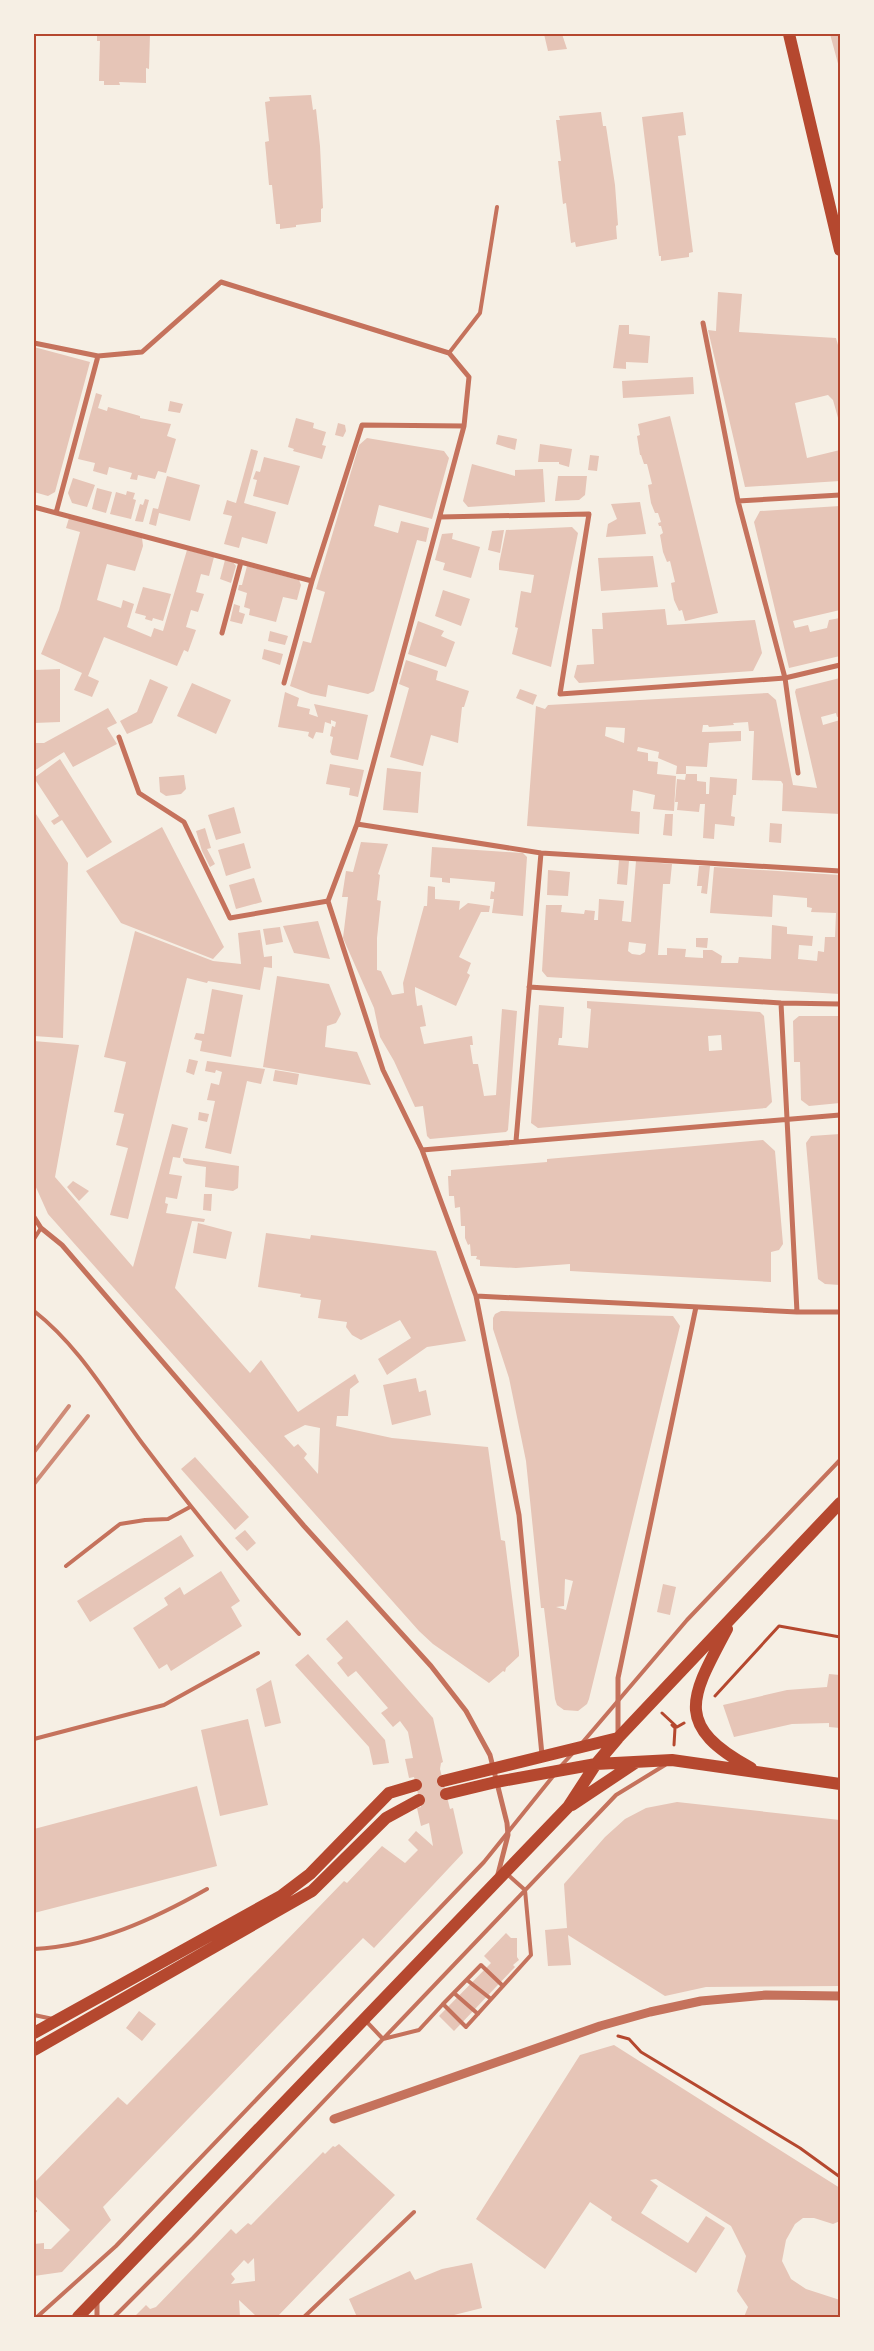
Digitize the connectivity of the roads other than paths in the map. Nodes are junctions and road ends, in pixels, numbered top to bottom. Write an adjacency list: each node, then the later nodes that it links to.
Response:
1 (789, 34): 3 (main road)
2 (497, 207): 6 (lane)
3 (840, 246)
4 (703, 323): 10 (street)
5 (34, 343): 7 (street)
6 (449, 352): 7 (street); 8 (street)
7 (98, 356): 12 (street)
8 (464, 426): 13 (street); 15 (street)
9 (840, 495): 10 (street)
10 (738, 501): 18 (street)
11 (34, 507): 12 (street)
12 (56, 513): 14 (street)
13 (440, 517): 18 (street); 22 (street)
14 (241, 562): 15 (street); 16 (street)
15 (312, 581): 19 (street)
16 (222, 633)
17 (840, 665): 18 (street)
18 (784, 678): 21 (street)
19 (284, 683)
20 (119, 737): 25 (street)
21 (798, 773)
22 (357, 824): 23 (street); 25 (street)
23 (541, 853): 24 (street); 26 (street)
24 (840, 871)
25 (328, 901): 32 (street)
26 (528, 987): 27 (street); 31 (street)
27 (781, 1003): 28 (street); 30 (street)
28 (840, 1004)
29 (840, 1115): 30 (street)
30 (788, 1118): 31 (street); 39 (street)
31 (516, 1141): 32 (street)
32 (422, 1150): 36 (street)
33 (34, 1218): 34 (street)
34 (41, 1228): 35 (lane); 56 (street)
35 (34, 1239)
36 (476, 1296): 37 (street); 52 (street)
37 (696, 1307): 39 (street); 48 (street)
38 (34, 1312): 43 (lane)
39 (797, 1312): 40 (street)
40 (840, 1312)
41 (840, 1460): 48 (lane)
42 (840, 1503): 45 (main road)
43 (190, 1507): 44 (lane); 46 (lane)
44 (66, 1566)
45 (736, 1613): 49 (main road); 58 (main road)
46 (299, 1634)
47 (258, 1653): 50 (lane)
48 (618, 1699): 49 (street); 51 (lane)
49 (618, 1738): 51 (main road); 55 (main road)
50 (34, 1739)
51 (578, 1747): 52 (main road); 57 (lane)
52 (542, 1756): 56 (main road)
53 (672, 1760): 54 (main road); 58 (main road); 70 (lane)
54 (635, 1763): 55 (main road); 65 (main road)
55 (596, 1764): 57 (main road); 65 (main road)
56 (493, 1768): 59 (main road); 60 (street)
57 (557, 1771): 60 (main road); 66 (lane)
58 (758, 1771): 61 (main road)
59 (443, 1781)
60 (496, 1782): 63 (main road); 66 (street)
61 (840, 1784)
62 (416, 1785): 81 (main road)
63 (446, 1794)
64 (419, 1800): 84 (main road)
65 (568, 1807): 67 (main road)
66 (508, 1835): 68 (street); 88 (lane)
67 (506, 1872): 68 (main road); 70 (lane)
68 (496, 1882): 80 (main road)
69 (207, 1888): 71 (lane)
70 (525, 1890): 73 (lane); 83 (lane)
71 (34, 1949)
72 (467, 1980): 73 (lane); 74 (lane); 76 (lane)
73 (503, 1986): 76 (lane)
74 (454, 1993): 77 (lane); 78 (lane)
75 (840, 1996): 85 (street)
76 (491, 1999): 78 (lane)
77 (443, 2004): 78 (lane); 83 (lane)
78 (478, 2014)
79 (34, 2015): 81 (lane)
80 (364, 2019): 83 (lane); 87 (main road)
81 (57, 2020): 82 (main road)
82 (34, 2033)
83 (383, 2039): 91 (lane)
84 (34, 2050)
85 (334, 2120)
86 (414, 2212): 92 (lane)
87 (97, 2298): 89 (main road); 90 (street)
88 (37, 2317)
89 (78, 2317)
90 (97, 2317)
91 (114, 2317)
92 (304, 2317)

